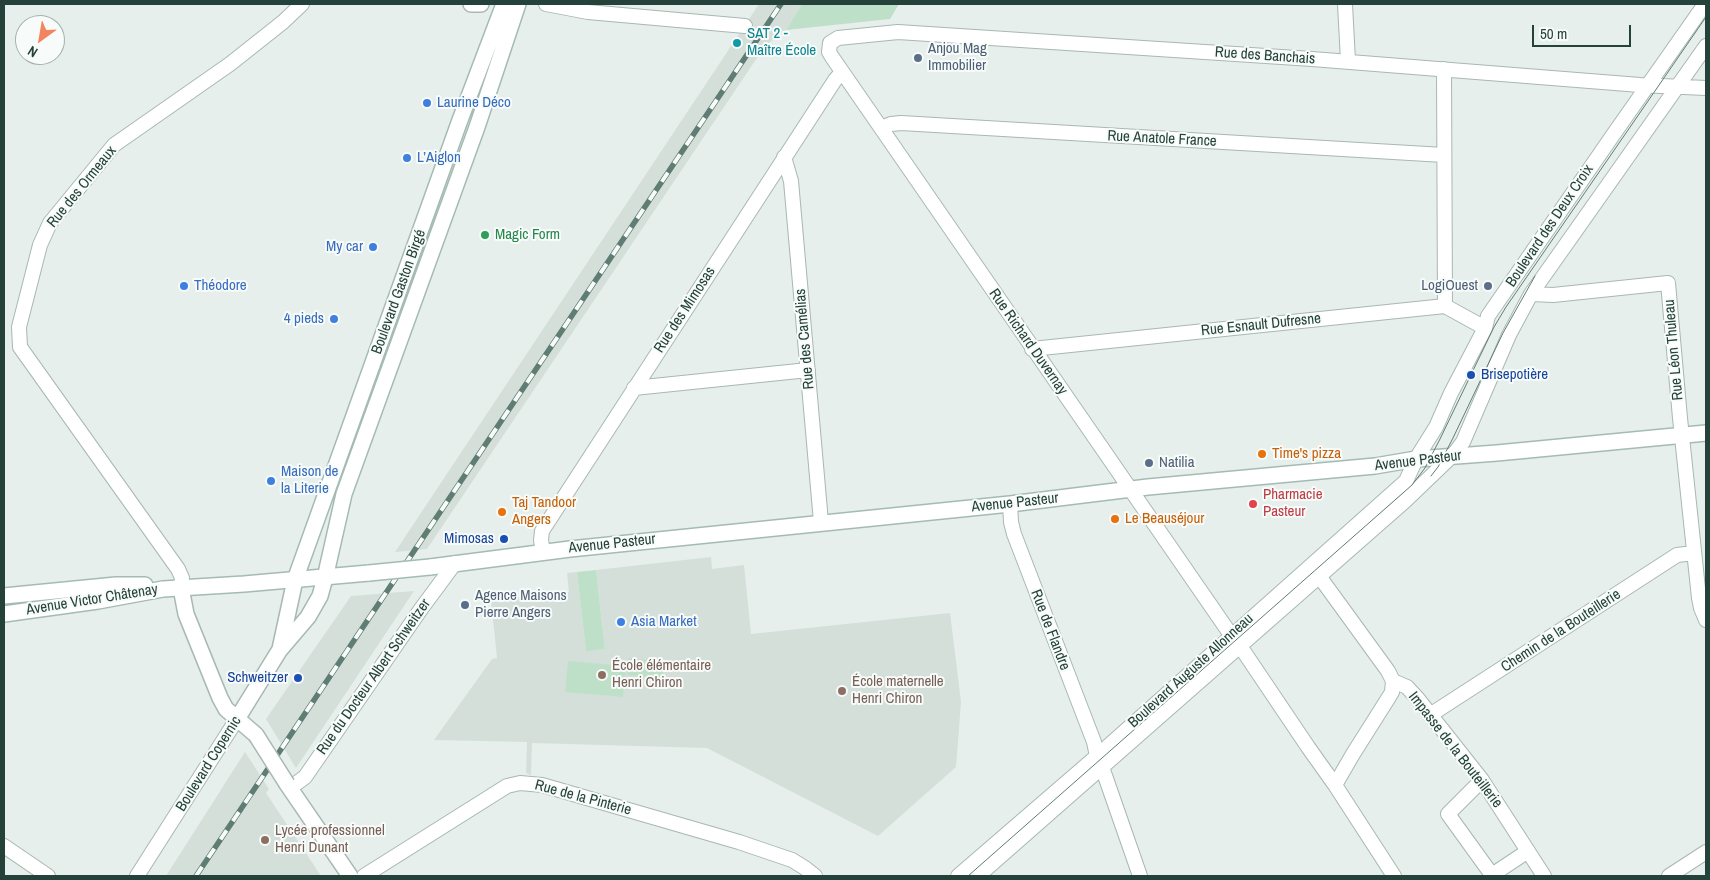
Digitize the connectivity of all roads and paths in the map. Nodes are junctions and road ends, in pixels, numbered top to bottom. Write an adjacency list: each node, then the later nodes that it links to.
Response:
1 (302, 4): 40 (street, Rue des Ormeaux)
2 (471, 4): 3 (main road)
3 (481, 4)
4 (504, 4): 39 (main road, Boulevard Gaston Birgé)
5 (518, 4): 38 (main road, Boulevard Gaston Birgé)
6 (546, 4): 9 (street)
7 (1344, 4): 12 (street)
8 (1705, 4): 15 (street, Boulevard des Deux Croix)
9 (745, 26)
10 (1706, 46): 16 (street, Boulevard des Deux Croix)
11 (828, 48): 12 (street, Rue des Banchais); 14 (street, Rue Richard Duvernay)
12 (1348, 62): 13 (street, Rue des Banchais)
13 (1444, 69): 15 (street, Rue des Banchais); 19 (street)
14 (842, 72): 18 (street, Rue Richard Duvernay); 20 (street, Rue des Mimosas)
15 (1647, 86): 16 (street, Rue des Banchais); 23 (street, Boulevard des Deux Croix)
16 (1679, 87): 17 (street, Rue des Banchais); 21 (street, Boulevard des Deux Croix)
17 (1706, 88)
18 (881, 128): 19 (street, Rue Anatole France); 24 (street, Rue Richard Duvernay)
19 (1444, 155): 22 (street)
20 (784, 157): 25 (street, Rue des Camélias); 26 (street, Rue des Mimosas)
21 (1532, 294): 28 (street, Rue Léon Thuleau); 29 (street, Boulevard des Deux Croix)
22 (1445, 306): 23 (street); 24 (street, Rue Esnault Dufresne)
23 (1485, 328): 30 (street, Boulevard des Deux Croix)
24 (1032, 349): 31 (street, Rue Richard Duvernay)
25 (808, 370): 26 (street); 33 (street, Rue des Camélias)
26 (634, 388): 34 (street, Rue des Mimosas)
27 (1706, 433): 28 (main road, Avenue Pasteur)
28 (1682, 435): 29 (main road, Avenue Pasteur); 35 (street)
29 (1453, 456): 30 (main road, Avenue Pasteur); 37 (street)
30 (1416, 459): 31 (main road, Avenue Pasteur); 44 (street, Boulevard Auguste Allonneau)
31 (1131, 490): 32 (main road, Avenue Pasteur); 44 (street, Rue Richard Duvernay)
32 (1010, 504): 33 (main road, Avenue Pasteur); 49 (street, Rue de Flandre)
33 (821, 522): 34 (main road, Avenue Pasteur)
34 (543, 552): 36 (main road, Avenue Pasteur)
35 (1694, 553): 43 (street); 47 (street, Chemin de la Bouteillerie)
36 (455, 563): 38 (main road, Avenue Pasteur, bridge); 52 (street, Rue du Docteur Albert Schweitzer)
37 (1320, 576): 44 (street); 46 (street)
38 (325, 578): 39 (main road, Avenue Victor Châtenay); 45 (main road, Boulevard Copernic)
39 (295, 580): 40 (main road, Avenue Victor Châtenay); 45 (main road, Boulevard Copernic)
40 (181, 588): 41 (main road, Avenue Victor Châtenay); 42 (main road, Avenue Victor Châtenay); 48 (main road)
41 (4, 596)
42 (4, 614)
43 (1706, 620)
44 (1236, 641): 49 (street, Boulevard Auguste Allonneau); 51 (street, Rue Richard Duvernay)
45 (279, 651): 48 (main road, Boulevard Copernic)
46 (1393, 681): 47 (street, Impasse de la Bouteillerie); 51 (street)
47 (1430, 715): 50 (street, Impasse de la Bouteillerie)
48 (237, 719): 52 (main road, bridge); 57 (street, Boulevard Copernic)
49 (1100, 761): 61 (street, Boulevard Auguste Allonneau); 62 (street); 63 (street, Rue de Flandre)
50 (1482, 780): 54 (street, Impasse de la Bouteillerie); 54 (street)
51 (1335, 784): 64 (street, Rue Richard Duvernay)
52 (288, 786): 58 (main road)
53 (4, 846): 56 (street)
54 (1528, 851): 65 (street, Impasse de la Bouteillerie)
55 (1706, 852): 66 (street)
56 (48, 876)
57 (137, 876)
58 (350, 876)
59 (364, 876): 60 (street, Rue de la Pinterie)
60 (815, 876)
61 (958, 876)
62 (978, 876)
63 (1140, 876)
64 (1394, 876)
65 (1544, 876)
66 (1669, 876)

